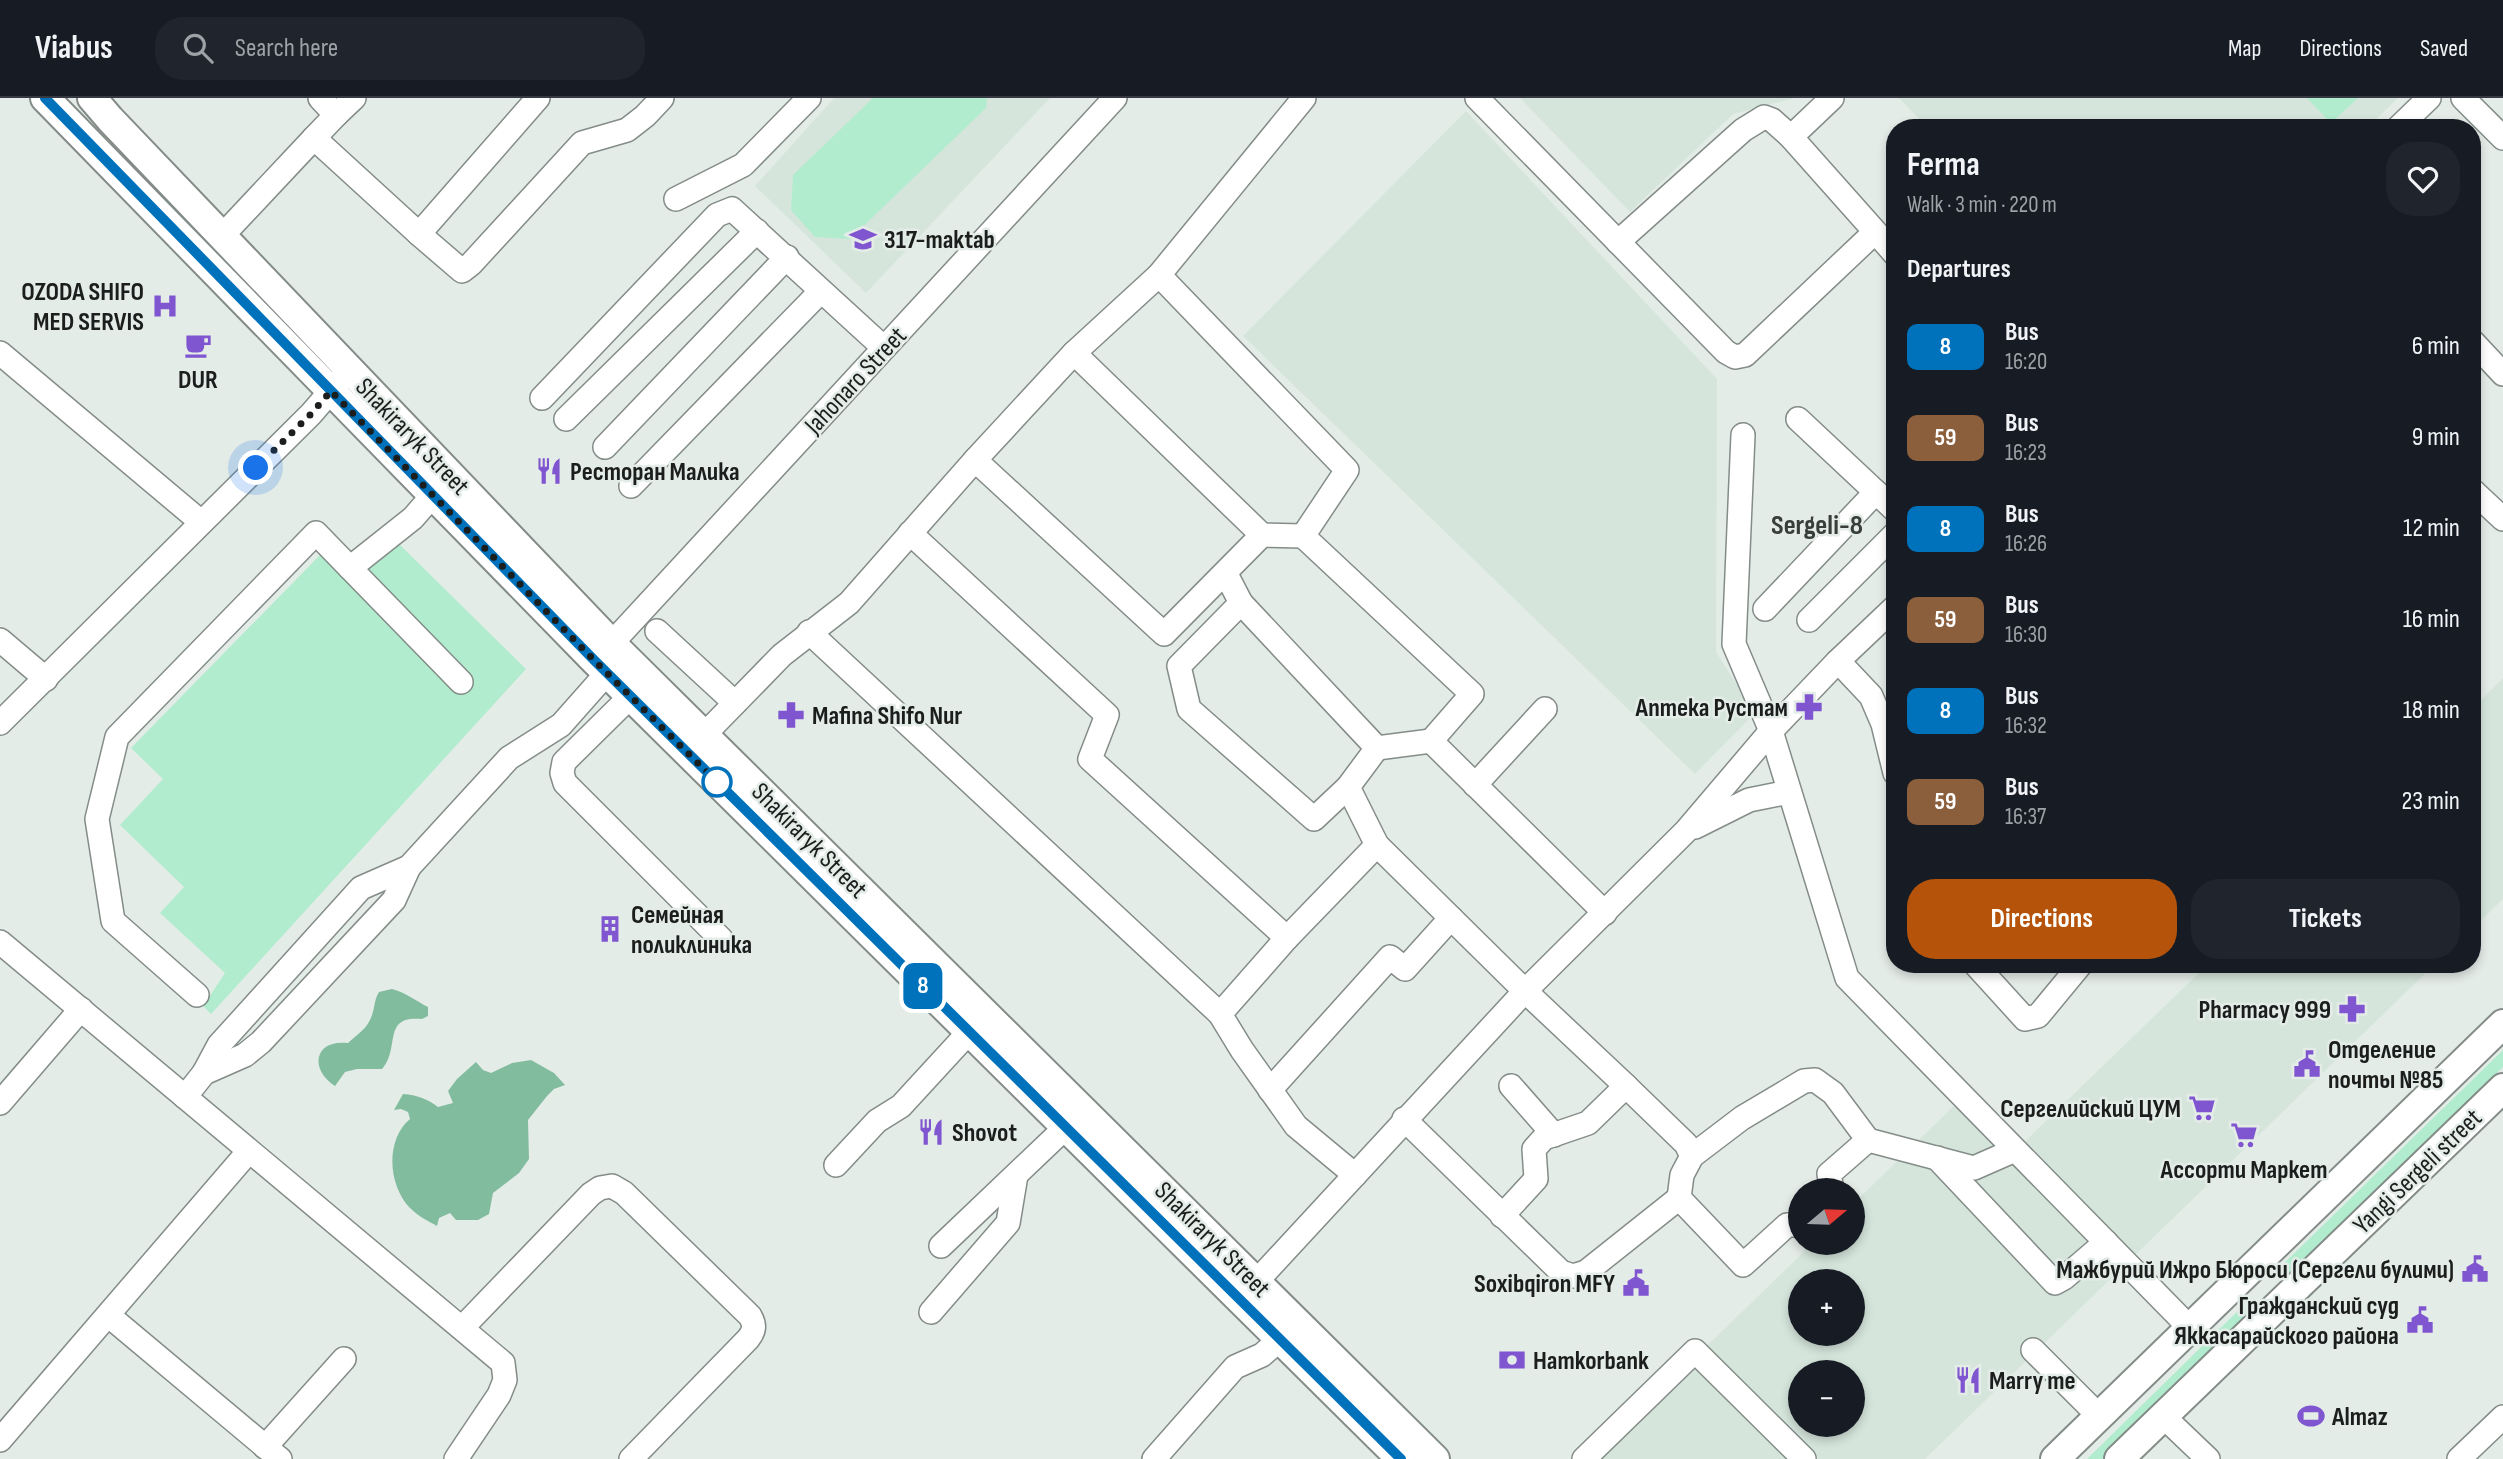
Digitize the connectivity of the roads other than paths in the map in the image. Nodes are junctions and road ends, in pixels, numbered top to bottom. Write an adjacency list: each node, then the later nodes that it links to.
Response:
1 (45, 98): 35 (main road, Shakiraryk Street)
2 (92, 98): 23 (main road, Shakiraryk Street)
3 (320, 98): 14 (street)
4 (354, 98): 14 (street)
5 (538, 98): 22 (street)
6 (662, 98): 22 (street)
7 (809, 98): 19 (street)
8 (1115, 98): 29 (street, Jahonaro Street)
9 (1304, 98): 27 (street)
10 (1477, 98): 24 (street)
11 (1832, 98): 16 (street)
12 (2429, 98): 15 (street)
13 (2463, 98): 18 (street)
14 (337, 115): 17 (street)
15 (2407, 119)
16 (1791, 137): 21 (street); 24 (street)
17 (314, 138): 22 (street); 23 (street)
18 (2503, 138)
19 (676, 199)
20 (757, 231): 26 (street); 36 (street); 37 (street)
21 (1875, 232): 24 (street); 25 (street)
22 (419, 234)
23 (222, 236): 33 (main road, Shakiraryk Street)
24 (1618, 242)
25 (1886, 244)
26 (787, 257): 28 (street); 40 (street)
27 (1159, 275): 32 (street); 51 (street)
28 (821, 290): 29 (street); 42 (street)
29 (884, 348): 62 (street, Jahonaro Street)
30 (2481, 351): 34 (street)
31 (0, 353): 48 (street)
32 (1074, 353): 41 (street); 50 (street)
33 (349, 370): 35 (street); 62 (main road, Shakiraryk Street)
34 (2503, 374)
35 (331, 391): 44 (main road, Shakiraryk Street); 48 (street)
36 (542, 398)
37 (566, 419)
38 (1798, 419): 43 (street)
39 (1743, 435): 70 (street)
40 (605, 447)
41 (975, 460): 49 (street); 54 (street)
42 (631, 486)
43 (1876, 492): 46 (street); 56 (street)
44 (433, 495): 53 (street); 62 (main road, Shakiraryk Street)
45 (2481, 498): 47 (street)
46 (1886, 501)
47 (2503, 519)
48 (201, 522): 64 (street)
49 (910, 533): 60 (street); 83 (street)
50 (1262, 535): 51 (street); 54 (street)
51 (1303, 536): 73 (street)
52 (1886, 543): 58 (street)
53 (350, 568): 65 (street); 89 (street)
54 (1226, 574): 55 (street)
55 (1241, 603): 74 (street); 76 (street)
56 (1765, 609)
57 (1886, 616): 63 (street)
58 (1809, 620)
59 (657, 631): 67 (street)
60 (809, 632): 67 (street); 91 (street)
61 (0, 640): 64 (street)
62 (605, 660): 66 (main road, Shakiraryk Street); 80 (street, Jahonaro Street)
63 (1838, 661): 70 (street); 72 (street)
64 (46, 678): 69 (street)
65 (461, 682)
66 (639, 688): 71 (main road, Shakiraryk Street); 84 (street); 93 (main road, Shakiraryk Street)
67 (735, 703): 71 (street)
68 (1545, 709): 75 (street)
69 (0, 723)
70 (1771, 731): 77 (street); 78 (street)
71 (704, 735): 118 (main road, Shakiraryk Street)
72 (1886, 736)
73 (1431, 741): 74 (street); 75 (street)
74 (1377, 748): 76 (street)
75 (1475, 785): 81 (street)
76 (1348, 787): 79 (street)
77 (1789, 792): 78 (street); 105 (street)
78 (1686, 831): 81 (street)
79 (1377, 845): 82 (street); 83 (street)
80 (409, 867): 94 (street); 94 (street)
81 (1605, 913): 88 (street)
82 (1451, 918): 88 (street); 98 (street)
83 (1287, 938): 91 (street)
84 (721, 939)
85 (0, 942): 90 (street)
86 (1983, 973): 87 (street)
87 (2074, 973)
88 (1525, 990): 96 (street); 101 (street)
89 (197, 995)
90 (81, 1009): 99 (street); 100 (street)
91 (1220, 1014): 98 (street)
92 (2503, 1024): 119 (main road, Yangi Sergeli street)
93 (969, 1032): 102 (main road, Shakiraryk Street); 109 (street)
94 (204, 1073): 99 (street)
95 (1511, 1086): 103 (street)
96 (1626, 1086): 103 (street); 107 (street)
97 (2503, 1088): 122 (main road, Yangi Sergeli street)
98 (1270, 1090): 111 (street)
99 (185, 1097): 106 (street)
100 (0, 1103)
101 (1404, 1119): 111 (street); 114 (street)
102 (1066, 1128): 110 (street); 125 (main road, Shakiraryk Street)
103 (1554, 1135): 114 (street)
104 (1868, 1140): 107 (street); 108 (street); 112 (street)
105 (2015, 1150): 108 (street); 116 (street)
106 (249, 1151): 121 (street); 123 (street)
107 (1692, 1156): 113 (street)
108 (1937, 1158): 116 (street)
109 (836, 1164)
110 (1016, 1175): 117 (street); 120 (street)
111 (1355, 1175): 118 (street)
112 (1830, 1178)
113 (1679, 1198): 114 (street); 115 (street)
114 (1502, 1216)
115 (1788, 1225)
116 (2106, 1242): 124 (street)
117 (941, 1246)
118 (1256, 1282): 125 (main road, Shakiraryk Street)
119 (2233, 1286): 122 (main road); 124 (main road, Yangi Sergeli street)
120 (931, 1312)
121 (108, 1315): 131 (street); 132 (street)
122 (2264, 1318): 129 (main road, Yangi Sergeli street)
123 (461, 1328): 134 (street); 135 (street)
124 (2190, 1328): 128 (main road, Yangi Sergeli street)
125 (1289, 1331): 133 (main road, Shakiraryk Street); 136 (street); 137 (main road, Shakiraryk Street)
126 (2033, 1350): 128 (street)
127 (344, 1359): 132 (street)
128 (2099, 1416): 140 (main road, Yangi Sergeli street)
129 (2163, 1416): 141 (main road, Yangi Sergeli street); 142 (street)
130 (2503, 1417): 143 (street)
131 (0, 1440)
132 (273, 1453)
133 (1430, 1457)
134 (456, 1459)
135 (631, 1459)
136 (1154, 1459)
137 (1401, 1459)
138 (1584, 1459): 139 (street)
139 (1804, 1459)
140 (2055, 1459)
141 (2119, 1459)
142 (2208, 1459)
143 (2459, 1459)

